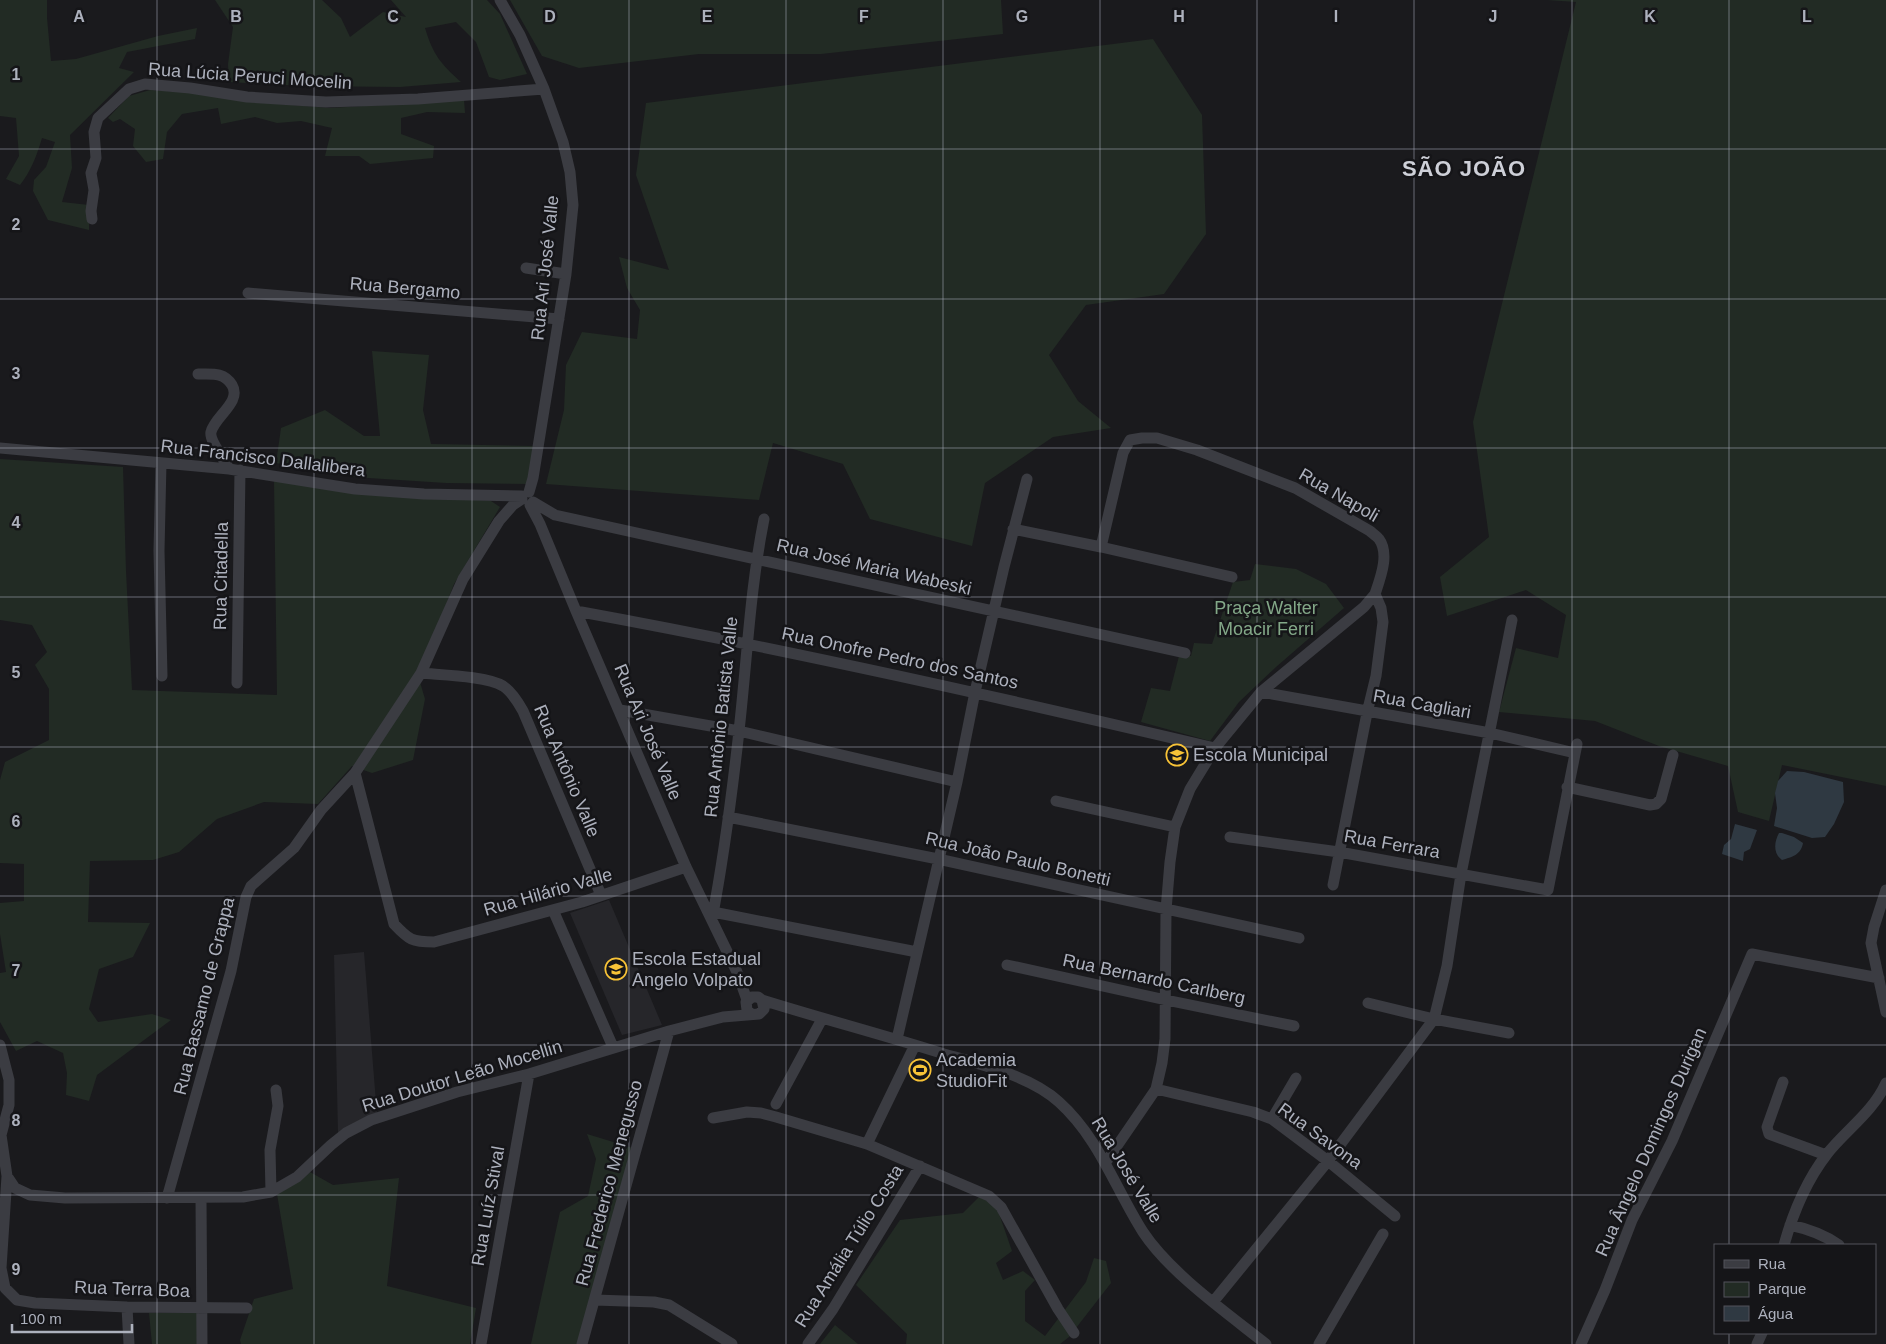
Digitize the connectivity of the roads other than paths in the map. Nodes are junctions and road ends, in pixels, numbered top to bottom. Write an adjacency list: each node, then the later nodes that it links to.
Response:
1 (500, 0): 2 (street, Rua Ari José Valle)
2 (544, 89): 3 (street, Rua Lúcia Peruci Mocelin); 5 (street, Rua Ari José Valle)
3 (92, 219)
4 (526, 268): 5 (street)
5 (566, 274): 7 (street, Rua Ari José Valle)
6 (248, 293): 7 (street, Rua Bergamo)
7 (559, 319): 13 (street, Rua Ari José Valle)
8 (198, 374): 11 (street)
9 (0, 448): 10 (street, Rua Francisco Dallalibera)
10 (160, 463): 11 (street, Rua Francisco Dallalibera); 28 (street)
11 (235, 470): 13 (street, Rua Francisco Dallalibera); 29 (street, Rua Citadella)
12 (1027, 479): 17 (street)
13 (522, 499): 14 (street, Rua José Maria Wabeski); 16 (street, Rua Ari José Valle); 27 (street, Rua Bassamo de Grappa)
14 (555, 515): 16 (street); 19 (street, Rua José Maria Wabeski)
15 (764, 520): 19 (street, Rua Antônio Batista Valle)
16 (540, 524): 22 (street, Rua Ari José Valle)
17 (1013, 529): 18 (street); 23 (street)
18 (1101, 547): 20 (street); 21 (street, Rua Napoli)
19 (756, 559): 23 (street, Rua José Maria Wabeski); 25 (street, Rua Antônio Batista Valle)
20 (1232, 577)
21 (1375, 594): 31 (street); 33 (street)
22 (576, 611): 25 (street, Rua Onofre Pedro dos Santos); 32 (street, Rua Ari José Valle)
23 (993, 612): 26 (street, Rua José Maria Wabeski); 30 (street)
24 (1512, 620): 35 (street)
25 (747, 643): 30 (street, Rua Onofre Pedro dos Santos); 34 (street, Rua Antônio Batista Valle)
26 (1185, 653)
27 (420, 673): 38 (street, Rua Bassamo de Grappa); 51 (street, Rua Antônio Valle)
28 (162, 676)
29 (237, 683)
30 (975, 692): 36 (street, Rua Onofre Pedro dos Santos); 39 (street)
31 (1261, 692): 33 (street, Rua Cagliari); 36 (street)
32 (620, 710): 34 (street); 47 (street, Rua Ari José Valle)
33 (1367, 712): 35 (street, Rua Cagliari); 45 (street)
34 (739, 731): 39 (street); 42 (street, Rua Antônio Batista Valle)
35 (1490, 733): 40 (street, Rua Cagliari); 48 (street)
36 (1214, 748): 43 (street)
37 (1673, 755): 40 (street)
38 (355, 773): 52 (street, Rua Hilário Valle); 90 (street, Rua Bassamo de Grappa)
39 (957, 782): 46 (street)
40 (1568, 787): 48 (street, Rua Ferrara)
41 (1056, 801): 43 (street)
42 (728, 817): 46 (street, Rua João Paulo Bonetti); 54 (street, Rua Antônio Batista Valle)
43 (1175, 827): 53 (street)
44 (1230, 837): 45 (street, Rua Ferrara)
45 (1339, 852): 48 (street, Rua Ferrara); 49 (street)
46 (938, 859): 53 (street, Rua João Paulo Bonetti); 56 (street)
47 (686, 867): 51 (street, Rua Hilário Valle); 54 (street, Rua Ari José Valle)
48 (1461, 874): 64 (street)
49 (1333, 885)
50 (1886, 890): 58 (street)
51 (601, 895): 52 (street, Rua Hilário Valle)
52 (553, 910): 71 (street)
53 (1166, 910): 55 (street, Rua João Paulo Bonetti); 59 (street)
54 (713, 915): 56 (street); 61 (street, Rua Ari José Valle)
55 (1299, 938)
56 (917, 952): 68 (street)
57 (1007, 965): 59 (street, Rua Bernardo Carlberg)
58 (1879, 978): 62 (street); 112 (street, Rua Ângelo Domingos Durigan)
59 (1166, 1000): 65 (street, Rua Bernardo Carlberg); 76 (street)
60 (1368, 1003): 64 (street)
61 (754, 1004): 63 (street, Rua José Valle); 66 (street, Rua Doutor Leão Mocellin)
62 (1886, 1012)
63 (822, 1019): 68 (street, Rua José Valle); 78 (street)
64 (1434, 1019): 67 (street); 84 (street)
65 (1294, 1026)
66 (669, 1031): 71 (street, Rua Doutor Leão Mocellin); 98 (street, Rua Frederico Menegusso)
67 (1509, 1034)
68 (897, 1040): 70 (street, Rua José Valle)
69 (0, 1045): 81 (street)
70 (915, 1045): 82 (street); 85 (street, Rua José Valle)
71 (613, 1047): 72 (street, Rua Doutor Leão Mocellin)
72 (528, 1074): 88 (street, Rua Doutor Leão Mocellin); 106 (street, Rua Luíz Stival)
73 (1296, 1078): 80 (street)
74 (1783, 1082): 83 (street)
75 (1886, 1083): 83 (street)
76 (1156, 1089): 80 (street, Rua Savona); 85 (street)
77 (276, 1090): 88 (street)
78 (776, 1104)
79 (713, 1118): 82 (street)
80 (1272, 1119): 84 (street, Rua Savona)
81 (0, 1135): 87 (street)
82 (867, 1144): 86 (street)
83 (1826, 1155): 94 (street)
84 (1328, 1161): 93 (street, Rua Savona); 99 (street)
85 (1106, 1162): 99 (street, Rua José Valle)
86 (920, 1166): 103 (street); 109 (street, Rua Amália Túlio Costa)
87 (6, 1176): 89 (street, Rua Doutor Leão Mocellin); 92 (street)
88 (271, 1192): 91 (street, Rua Doutor Leão Mocellin)
89 (30, 1195): 90 (street, Rua Doutor Leão Mocellin); 92 (street)
90 (167, 1198): 91 (street, Rua Doutor Leão Mocellin)
91 (202, 1198): 101 (street)
92 (5, 1204): 100 (street, Rua Terra Boa)
93 (1395, 1216)
94 (1790, 1225): 96 (street); 97 (street)
95 (1383, 1234): 111 (street)
96 (1784, 1244)
97 (1838, 1244)
98 (595, 1300): 107 (street, Rua Frederico Menegusso); 108 (street)
99 (1213, 1302): 110 (street, Rua José Valle)
100 (127, 1307): 101 (street, Rua Terra Boa); 104 (street)
101 (202, 1308): 102 (street, Rua Terra Boa); 105 (street)
102 (247, 1308)
103 (1074, 1333)
104 (128, 1344)
105 (202, 1344)
106 (481, 1344)
107 (582, 1344)
108 (732, 1344)
109 (808, 1344)
110 (1266, 1344)
111 (1319, 1344)
112 (1581, 1344)

